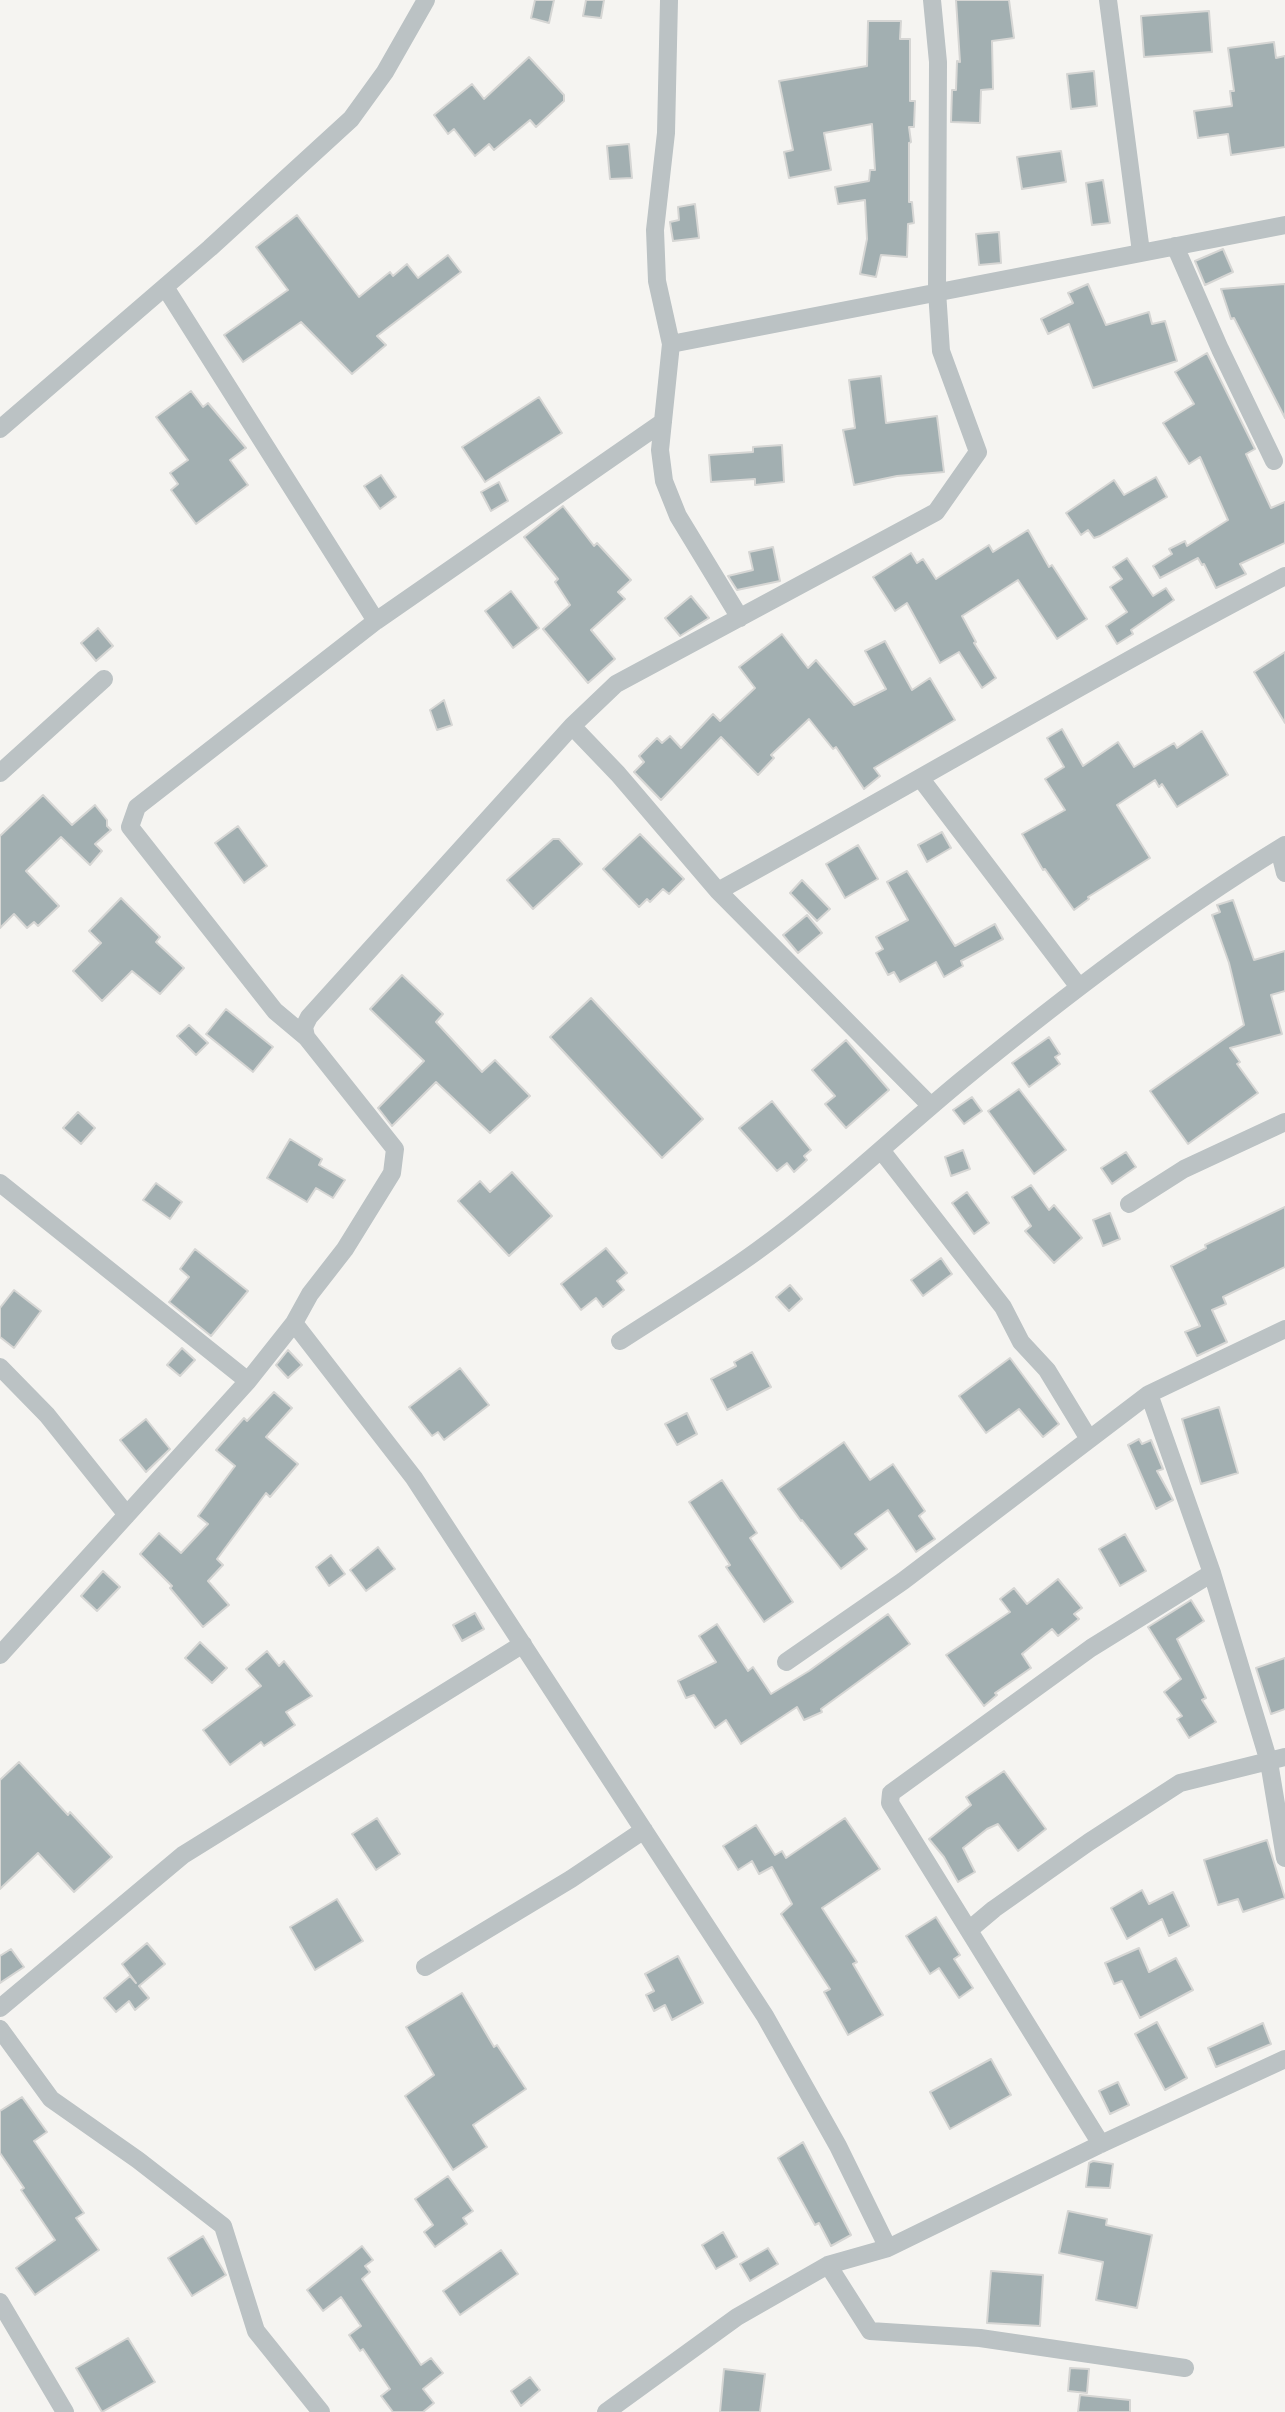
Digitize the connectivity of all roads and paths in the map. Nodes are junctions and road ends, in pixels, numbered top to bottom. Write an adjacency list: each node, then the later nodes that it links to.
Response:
1 (426, 0): 8 (street)
2 (669, 0): 10 (street)
3 (932, 0): 9 (street)
4 (1108, 0): 7 (street)
5 (1285, 225): 6 (street)
6 (1175, 246): 7 (street); 13 (street)
7 (1141, 252): 9 (street)
8 (165, 287): 12 (street); 16 (street)
9 (937, 291): 10 (street); 15 (street)
10 (671, 344): 11 (street)
11 (663, 422): 15 (street); 16 (street)
12 (0, 429)
13 (1274, 461)
14 (1285, 576): 20 (street)
15 (740, 618): 18 (street)
16 (376, 621): 25 (street)
17 (104, 679): 19 (street)
18 (572, 726): 23 (street); 25 (street)
19 (0, 773)
20 (921, 779): 23 (street); 24 (street)
21 (1282, 847): 22 (street); 24 (street)
22 (1285, 873)
23 (718, 891): 26 (street)
24 (1079, 987): 26 (street)
25 (306, 1037): 31 (street)
26 (931, 1106): 28 (street)
27 (1285, 1122): 30 (street)
28 (881, 1150): 33 (street); 37 (street)
29 (0, 1183): 35 (street)
30 (1129, 1204)
31 (294, 1323): 35 (street); 40 (street)
32 (1285, 1329): 36 (street)
33 (620, 1341)
34 (0, 1367): 38 (street)
35 (248, 1381): 38 (street)
36 (1149, 1394): 37 (street); 39 (street)
37 (1089, 1439): 42 (street)
38 (127, 1515): 41 (street)
39 (1212, 1573): 43 (street); 46 (street)
40 (523, 1644): 44 (street); 48 (street)
41 (0, 1655)
42 (786, 1662)
43 (1277, 1759): 45 (street); 46 (street)
44 (644, 1830): 47 (street); 52 (street)
45 (1285, 1858)
46 (969, 1930): 51 (street)
47 (425, 1967)
48 (0, 2008)
49 (0, 2029): 57 (street)
50 (1285, 2059): 51 (street)
51 (1101, 2144): 52 (street)
52 (888, 2248): 53 (street)
53 (828, 2265): 55 (street); 58 (street)
54 (0, 2302): 56 (street)
55 (1185, 2368)
56 (65, 2412)
57 (321, 2412)
58 (606, 2412)

